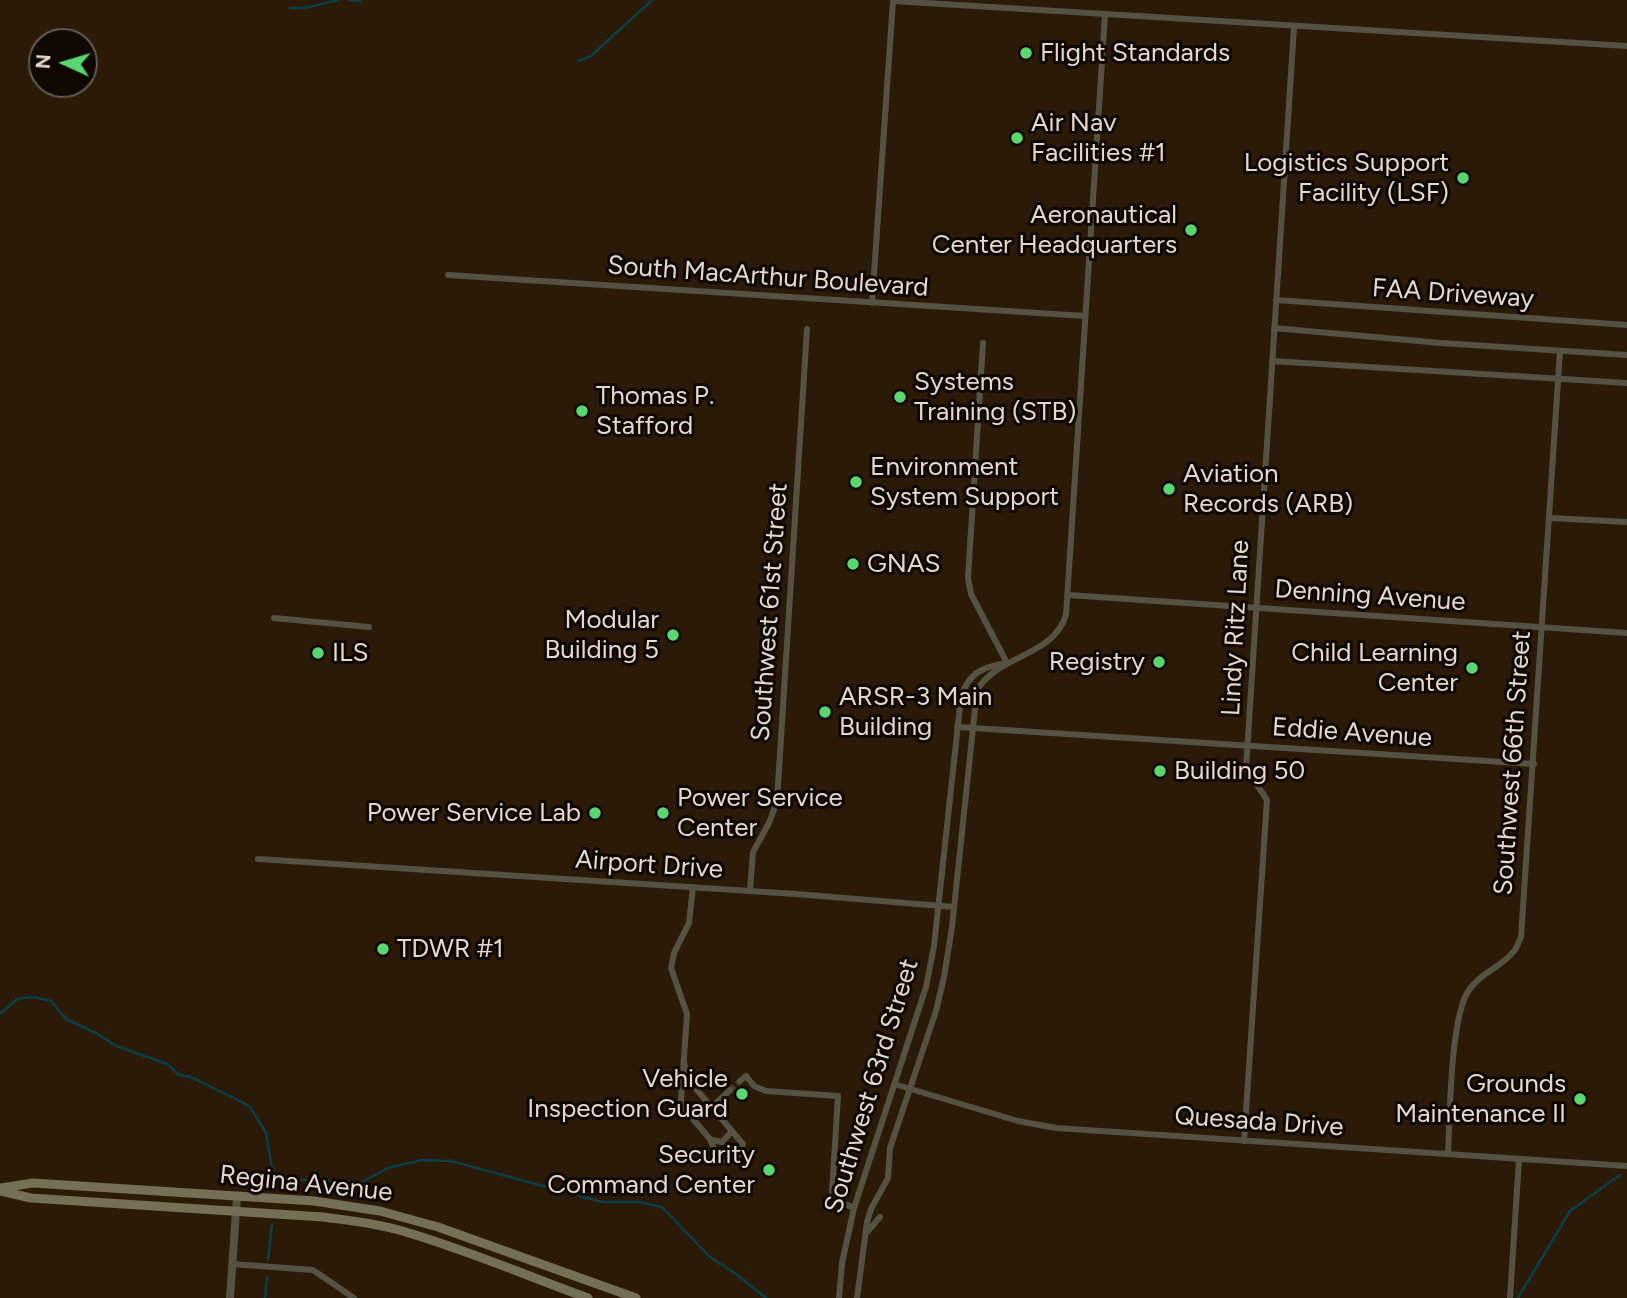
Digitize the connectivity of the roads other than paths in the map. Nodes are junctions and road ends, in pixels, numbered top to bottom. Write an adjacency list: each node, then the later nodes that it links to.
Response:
1 (893, 1): 2 (street); 7 (street)
2 (1105, 15): 3 (street); 8 (street, Southwest 63rd Street)
3 (1294, 27): 4 (street); 6 (street, Lindy Ritz Lane)
4 (1627, 46)
5 (448, 275): 7 (street, South MacArthur Boulevard)
6 (1276, 300): 9 (street, FAA Driveway); 10 (street, Lindy Ritz Lane)
7 (872, 303): 8 (street, South MacArthur Boulevard)
8 (1085, 316): 20 (street, Southwest 63rd Street)
9 (1627, 325)
10 (1274, 328): 13 (street); 15 (street, Lindy Ritz Lane)
11 (807, 329): 33 (street, Southwest 61st Street)
12 (983, 343): 26 (street)
13 (1560, 351): 14 (street); 16 (street, Southwest 66th Street)
14 (1627, 355)
15 (1272, 361): 16 (street); 21 (street, Lindy Ritz Lane)
16 (1558, 378): 17 (street); 18 (street, Southwest 66th Street)
17 (1627, 383)
18 (1550, 518): 19 (street); 24 (street, Southwest 66th Street)
19 (1627, 522)
20 (1068, 595): 21 (street, Denning Avenue); 26 (street, Southwest 63rd Street)
21 (1256, 608): 24 (street, Denning Avenue); 29 (street, Lindy Ritz Lane)
22 (274, 618): 23 (street)
23 (369, 627)
24 (1542, 627): 25 (street, Denning Avenue); 30 (street, Southwest 66th Street)
25 (1627, 633)
26 (1007, 663): 27 (street, Southwest 63rd Street); 28 (street, Southwest 63rd Street)
27 (957, 727): 28 (street, Eddie Avenue); 34 (street, Southwest 63rd Street)
28 (972, 729): 29 (street, Eddie Avenue); 35 (street, Southwest 63rd Street)
29 (1248, 746): 30 (street, Eddie Avenue); 44 (street, Lindy Ritz Lane)
30 (1534, 764): 45 (street, Southwest 66th Street)
31 (258, 859): 32 (street, Airport Drive)
32 (693, 887): 33 (street, Airport Drive); 36 (street)
33 (750, 890): 34 (street, Airport Drive)
34 (939, 906): 35 (street, Airport Drive); 38 (street, Southwest 63rd Street)
35 (954, 907): 39 (street, Southwest 63rd Street)
36 (684, 1063): 41 (street); 43 (street)
37 (743, 1078): 50 (street)
38 (894, 1084): 39 (street, Quesada Drive); 50 (street, Southwest 63rd Street)
39 (910, 1089): 44 (street, Quesada Drive); 53 (street, Southwest 63rd Street)
40 (730, 1090): 41 (street)
41 (712, 1107): 42 (street)
42 (732, 1131): 43 (street); 43 (street)
43 (710, 1139)
44 (1244, 1141): 45 (street, Quesada Drive)
45 (1448, 1154): 46 (street, Quesada Drive)
46 (1519, 1159): 47 (street, Quesada Drive); 61 (street)
47 (1627, 1166)
48 (0, 1190): 49 (main road, Regina Avenue); 51 (main road, Regina Avenue)
49 (237, 1197): 51 (street); 58 (main road, Regina Avenue)
50 (854, 1208): 59 (street, Southwest 63rd Street)
51 (236, 1211): 54 (street); 57 (main road, Regina Avenue)
52 (880, 1217): 53 (street)
53 (863, 1242): 60 (street, Southwest 63rd Street)
54 (232, 1264): 55 (street); 56 (street)
55 (230, 1298)
56 (354, 1298)
57 (587, 1298)
58 (636, 1298)
59 (839, 1298)
60 (857, 1298)
61 (1510, 1298)

